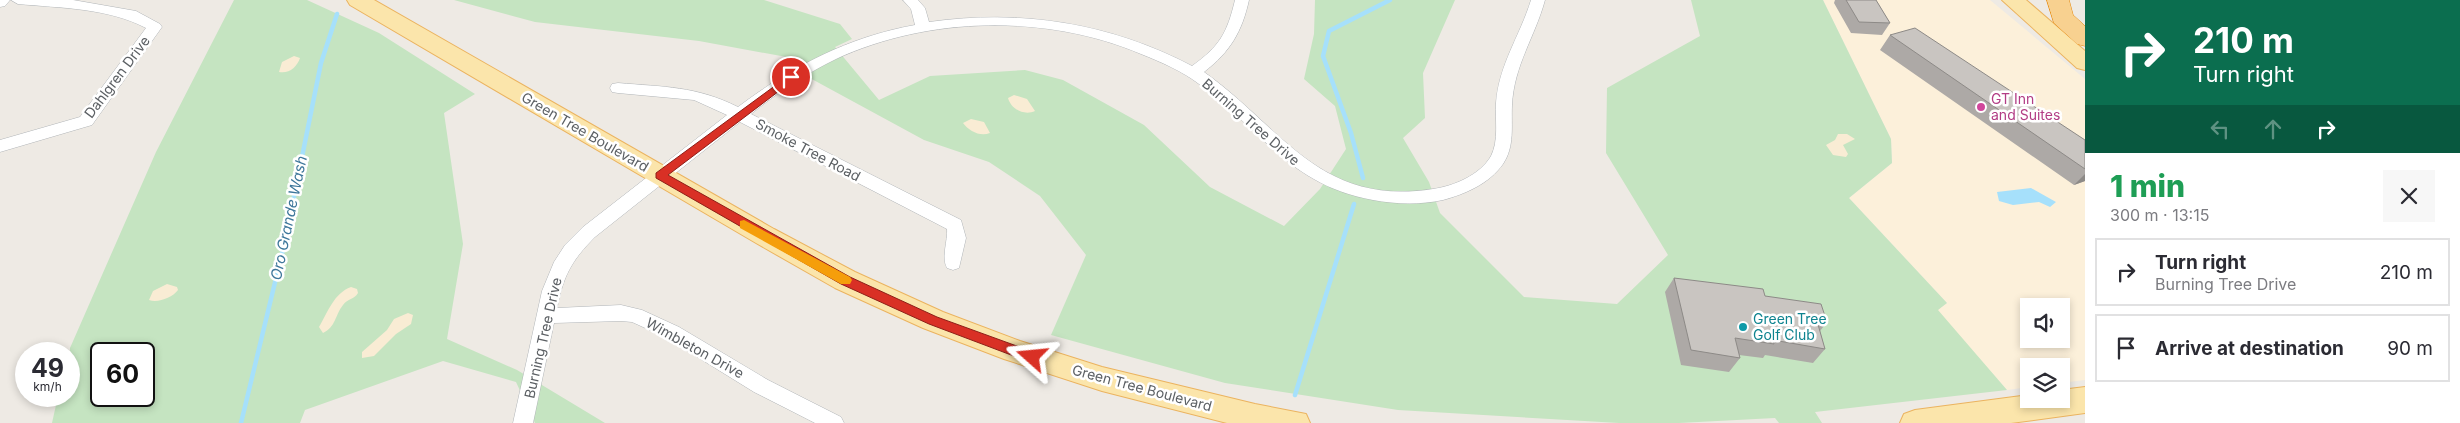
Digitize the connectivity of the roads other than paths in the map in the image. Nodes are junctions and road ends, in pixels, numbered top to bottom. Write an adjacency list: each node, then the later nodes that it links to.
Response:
1 (3, 0): 9 (street)
2 (18, 0): 16 (street, Dahlgren Drive)
3 (358, 0): 17 (main road, Green Tree Boulevard)
4 (910, 0): 10 (street)
5 (1242, 0): 13 (street)
6 (1538, 0): 13 (street, Burning Tree Drive)
7 (2013, 0): 12 (main road)
8 (2058, 0): 11 (highway)
9 (0, 3)
10 (924, 28): 13 (street, Burning Tree Drive); 15 (street, Burning Tree Drive)
11 (2085, 39)
12 (2085, 63)
13 (1193, 73)
14 (618, 88): 15 (street, Smoke Tree Road)
15 (741, 113): 17 (street, Burning Tree Drive); 18 (street, Smoke Tree Road)
16 (0, 146)
17 (660, 176): 19 (street, Burning Tree Drive); 23 (main road, Green Tree Boulevard)
18 (953, 263)
19 (546, 316): 21 (street, Burning Tree Drive); 22 (street, Wimbleton Drive)
20 (2085, 400): 24 (main road)
21 (523, 423)
22 (834, 423)
23 (1295, 423)
24 (1915, 423)

